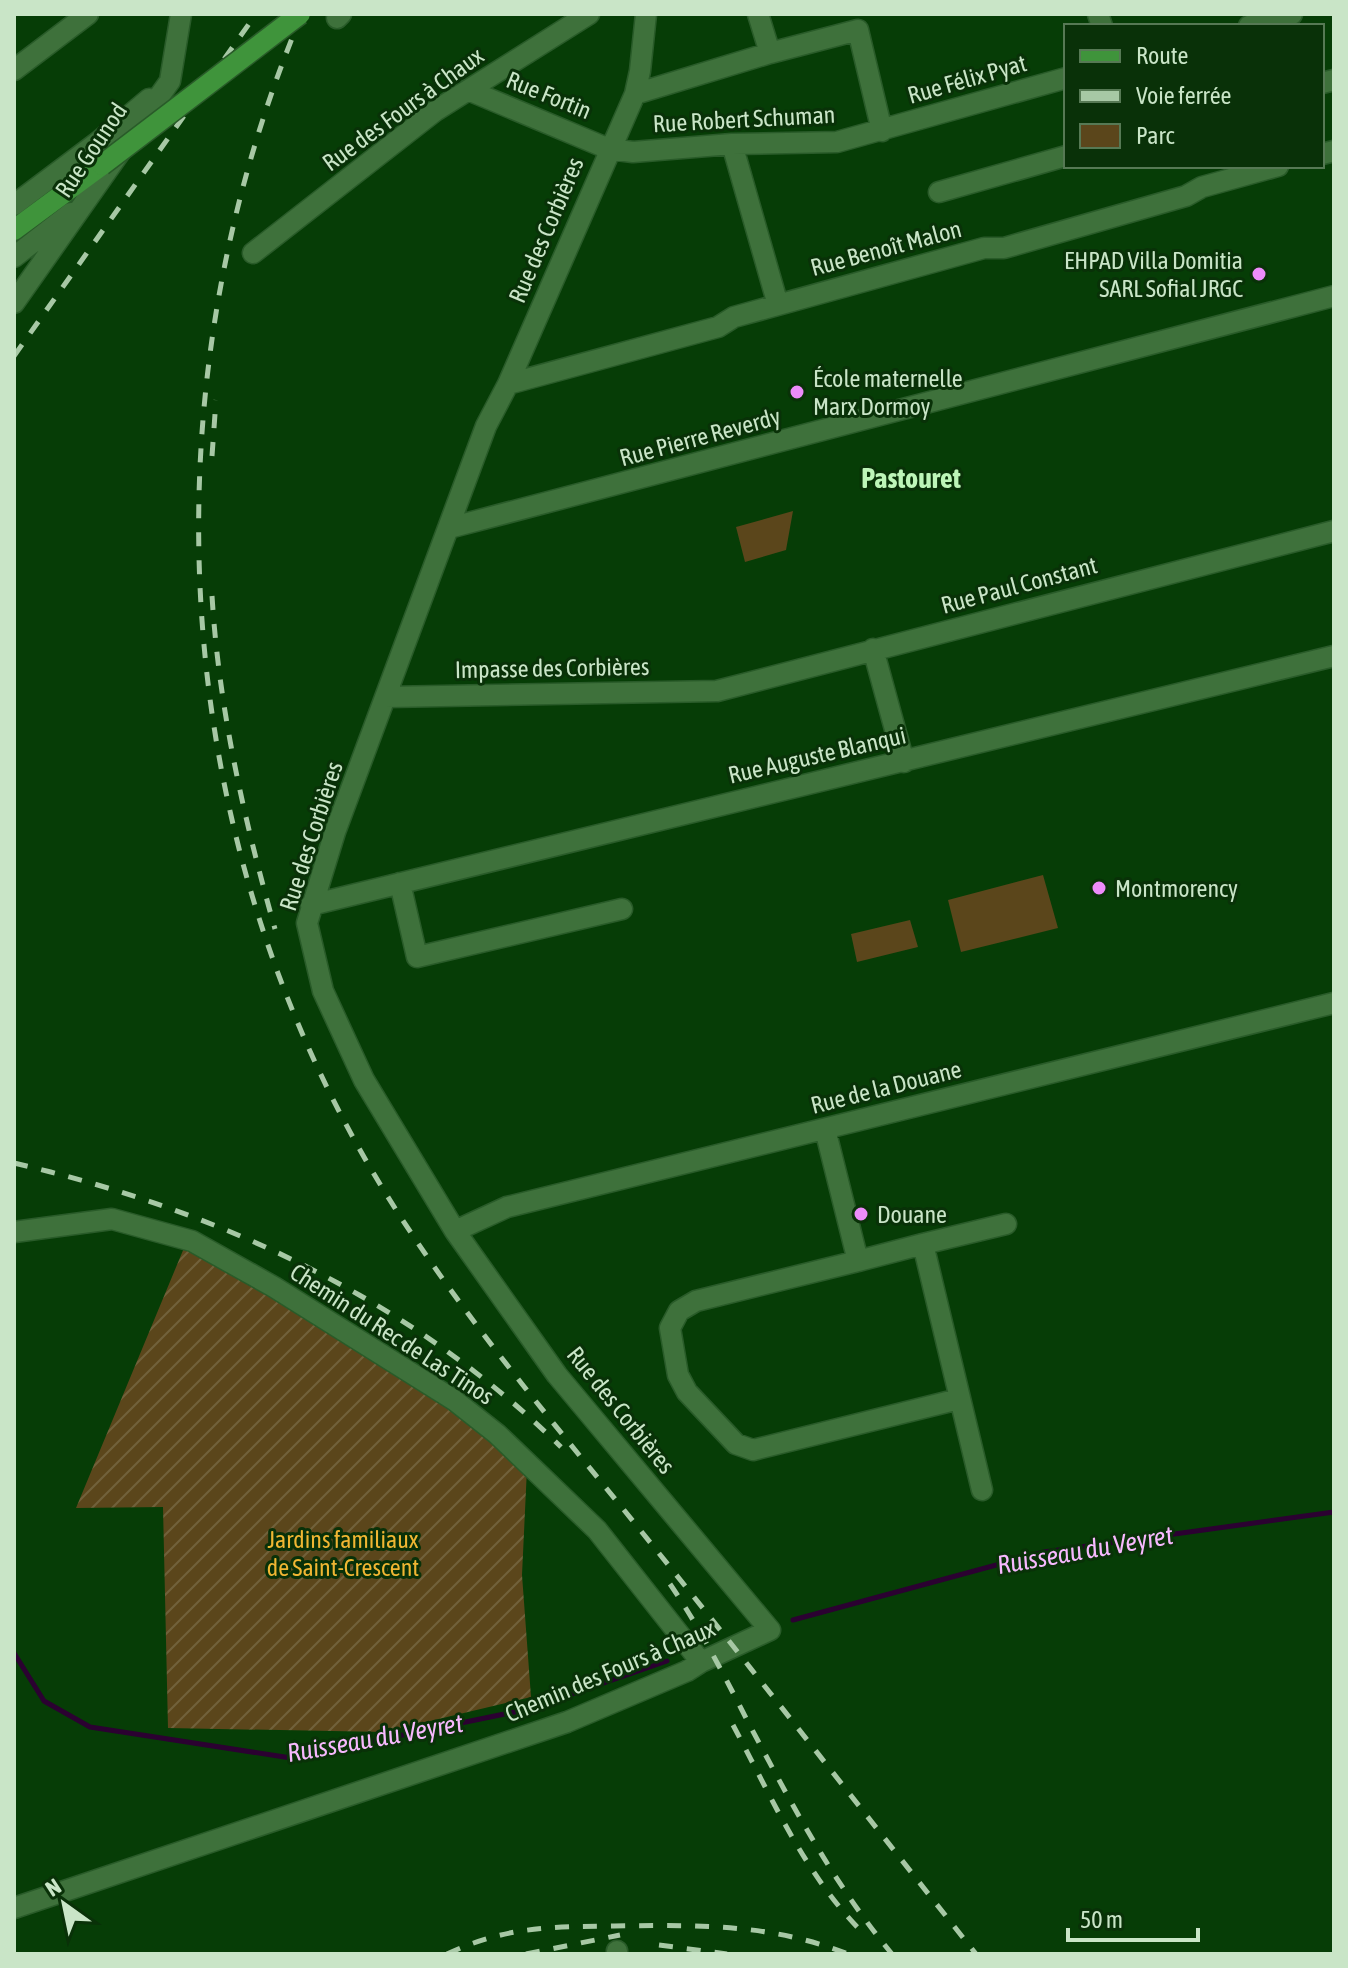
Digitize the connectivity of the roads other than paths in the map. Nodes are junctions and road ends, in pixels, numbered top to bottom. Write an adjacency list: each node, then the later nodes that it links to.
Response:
1 (88, 14): 10 (street)
2 (181, 14): 12 (street, Rue Gounod)
3 (300, 14): 23 (main road, bridge)
4 (589, 14): 13 (street, Rue des Fours à Chaux)
5 (646, 14): 14 (street, Rue des Corbières)
6 (758, 14): 9 (street)
7 (1292, 14): 8 (street)
8 (1256, 24)
9 (770, 53): 14 (street); 15 (street)
10 (14, 70)
11 (1064, 79): 15 (street, Rue Félix Pyat)
12 (170, 81): 21 (street, Rue Gounod); 22 (street)
13 (468, 90): 17 (street, Rue Fortin); 24 (street, Rue des Fours à Chaux)
14 (635, 94): 17 (street, Rue des Corbières)
15 (882, 131): 16 (street, Rue Robert Schuman)
16 (732, 144): 17 (street, Rue Robert Schuman); 28 (street)
17 (609, 149): 29 (street, Rue des Corbières)
18 (1064, 157): 20 (street)
19 (1271, 168): 28 (street, Rue Benoît Malon)
20 (939, 192)
21 (87, 201): 25 (street); 27 (street, Rue Gounod)
22 (14, 205)
23 (14, 230)
24 (253, 253)
25 (14, 257)
26 (1334, 296): 30 (street, Rue Pierre Reverdy)
27 (14, 303)
28 (778, 305): 29 (street, Rue Benoît Malon)
29 (508, 384): 30 (street, Rue des Corbières)
30 (449, 528): 35 (street, Rue des Corbières)
31 (1334, 531): 32 (street, Rue Paul Constant)
32 (873, 649): 34 (street, Rue Paul Constant); 36 (street)
33 (1334, 656): 36 (street, Rue Auguste Blanqui)
34 (717, 691): 35 (street, Impasse des Corbières)
35 (387, 697): 38 (street, Rue des Corbières)
36 (904, 762): 37 (street, Rue Auguste Blanqui)
37 (400, 883): 38 (street, Rue Auguste Blanqui); 39 (street)
38 (311, 905): 43 (street, Rue des Corbières)
39 (622, 909)
40 (1334, 1003): 41 (street, Rue de la Douane)
41 (825, 1129): 43 (street, Rue de la Douane); 46 (street)
42 (1006, 1224): 45 (street)
43 (455, 1231): 49 (street, Rue des Corbières)
44 (14, 1232): 50 (street, Chemin du Rec de Las Tinos)
45 (923, 1244): 46 (street); 47 (street)
46 (858, 1261): 47 (street)
47 (959, 1399): 48 (street)
48 (982, 1490)
49 (770, 1630): 50 (street, Chemin des Fours à Chaux)
50 (701, 1662): 51 (street, Chemin des Fours à Chaux)
51 (14, 1908)

